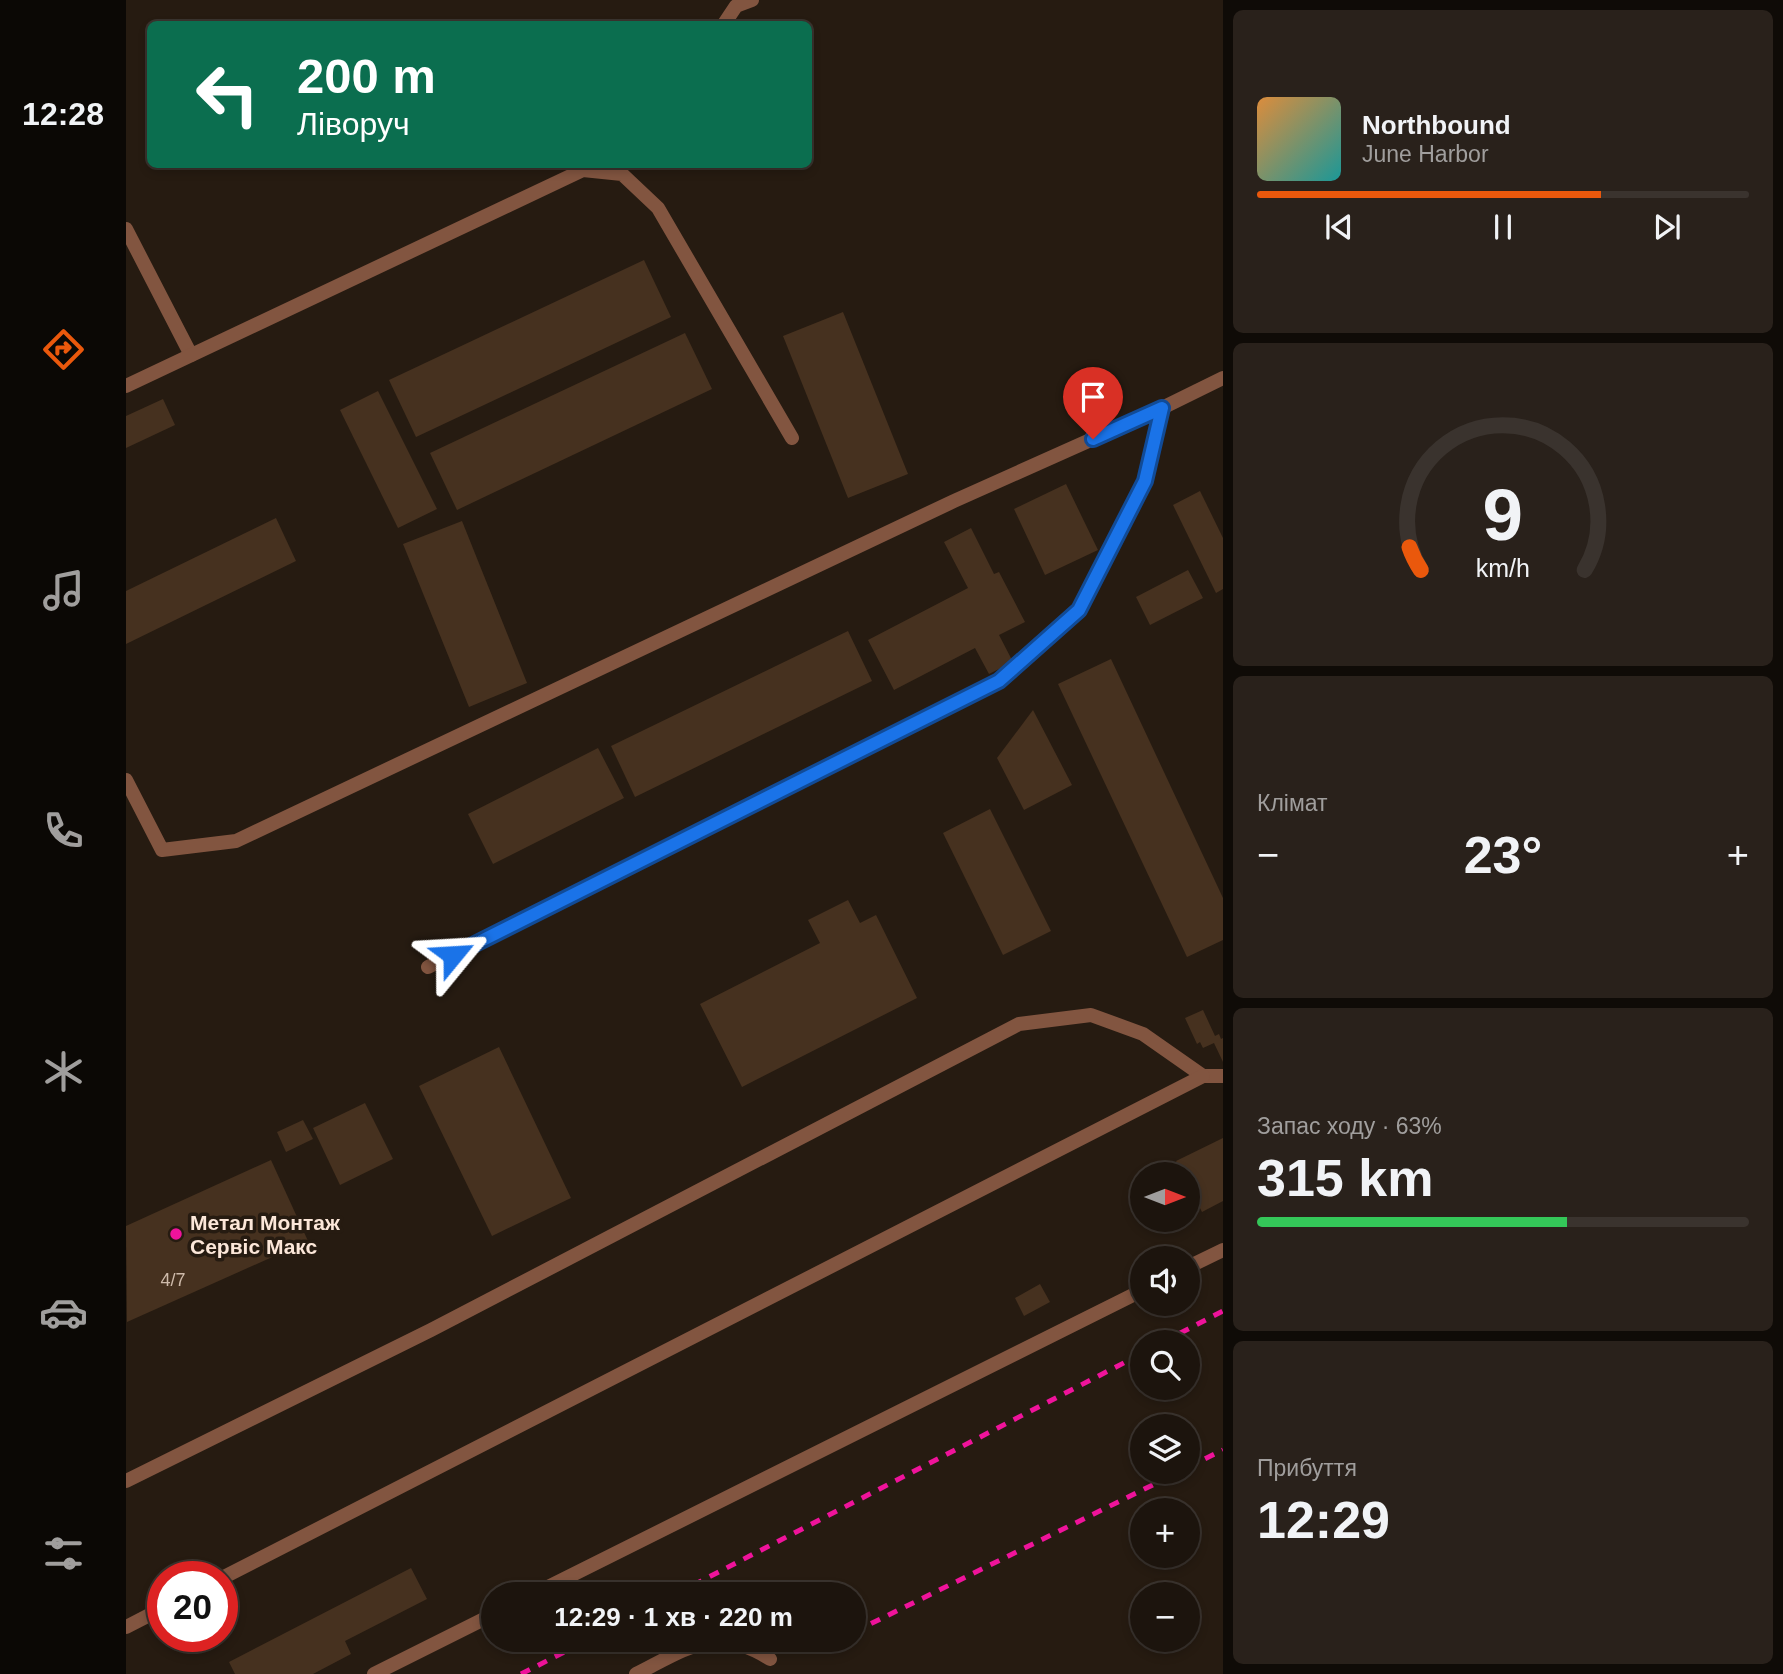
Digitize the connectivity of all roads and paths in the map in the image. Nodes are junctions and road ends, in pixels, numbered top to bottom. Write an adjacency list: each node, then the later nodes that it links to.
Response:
1 (752, 0): 2 (lane)
2 (726, 21)
3 (626, 169): 5 (lane); 9 (lane)
4 (126, 229): 5 (lane)
5 (191, 355): 7 (lane)
6 (1223, 378): 8 (lane)
7 (126, 386)
8 (1162, 408): 10 (lane); 11 (lane)
9 (792, 438)
10 (126, 780)
11 (428, 967)
12 (1203, 1076): 13 (lane); 17 (lane); 18 (lane)
13 (1223, 1076)
14 (1223, 1250): 15 (lane)
15 (1200, 1261)
16 (1130, 1296): 19 (lane)
17 (126, 1481)
18 (238, 1570)
19 (558, 1582)
20 (147, 1616): 22 (lane)
21 (481, 1620): 24 (lane)
22 (126, 1627)
23 (770, 1659): 25 (lane)
24 (374, 1674)
25 (636, 1674)

